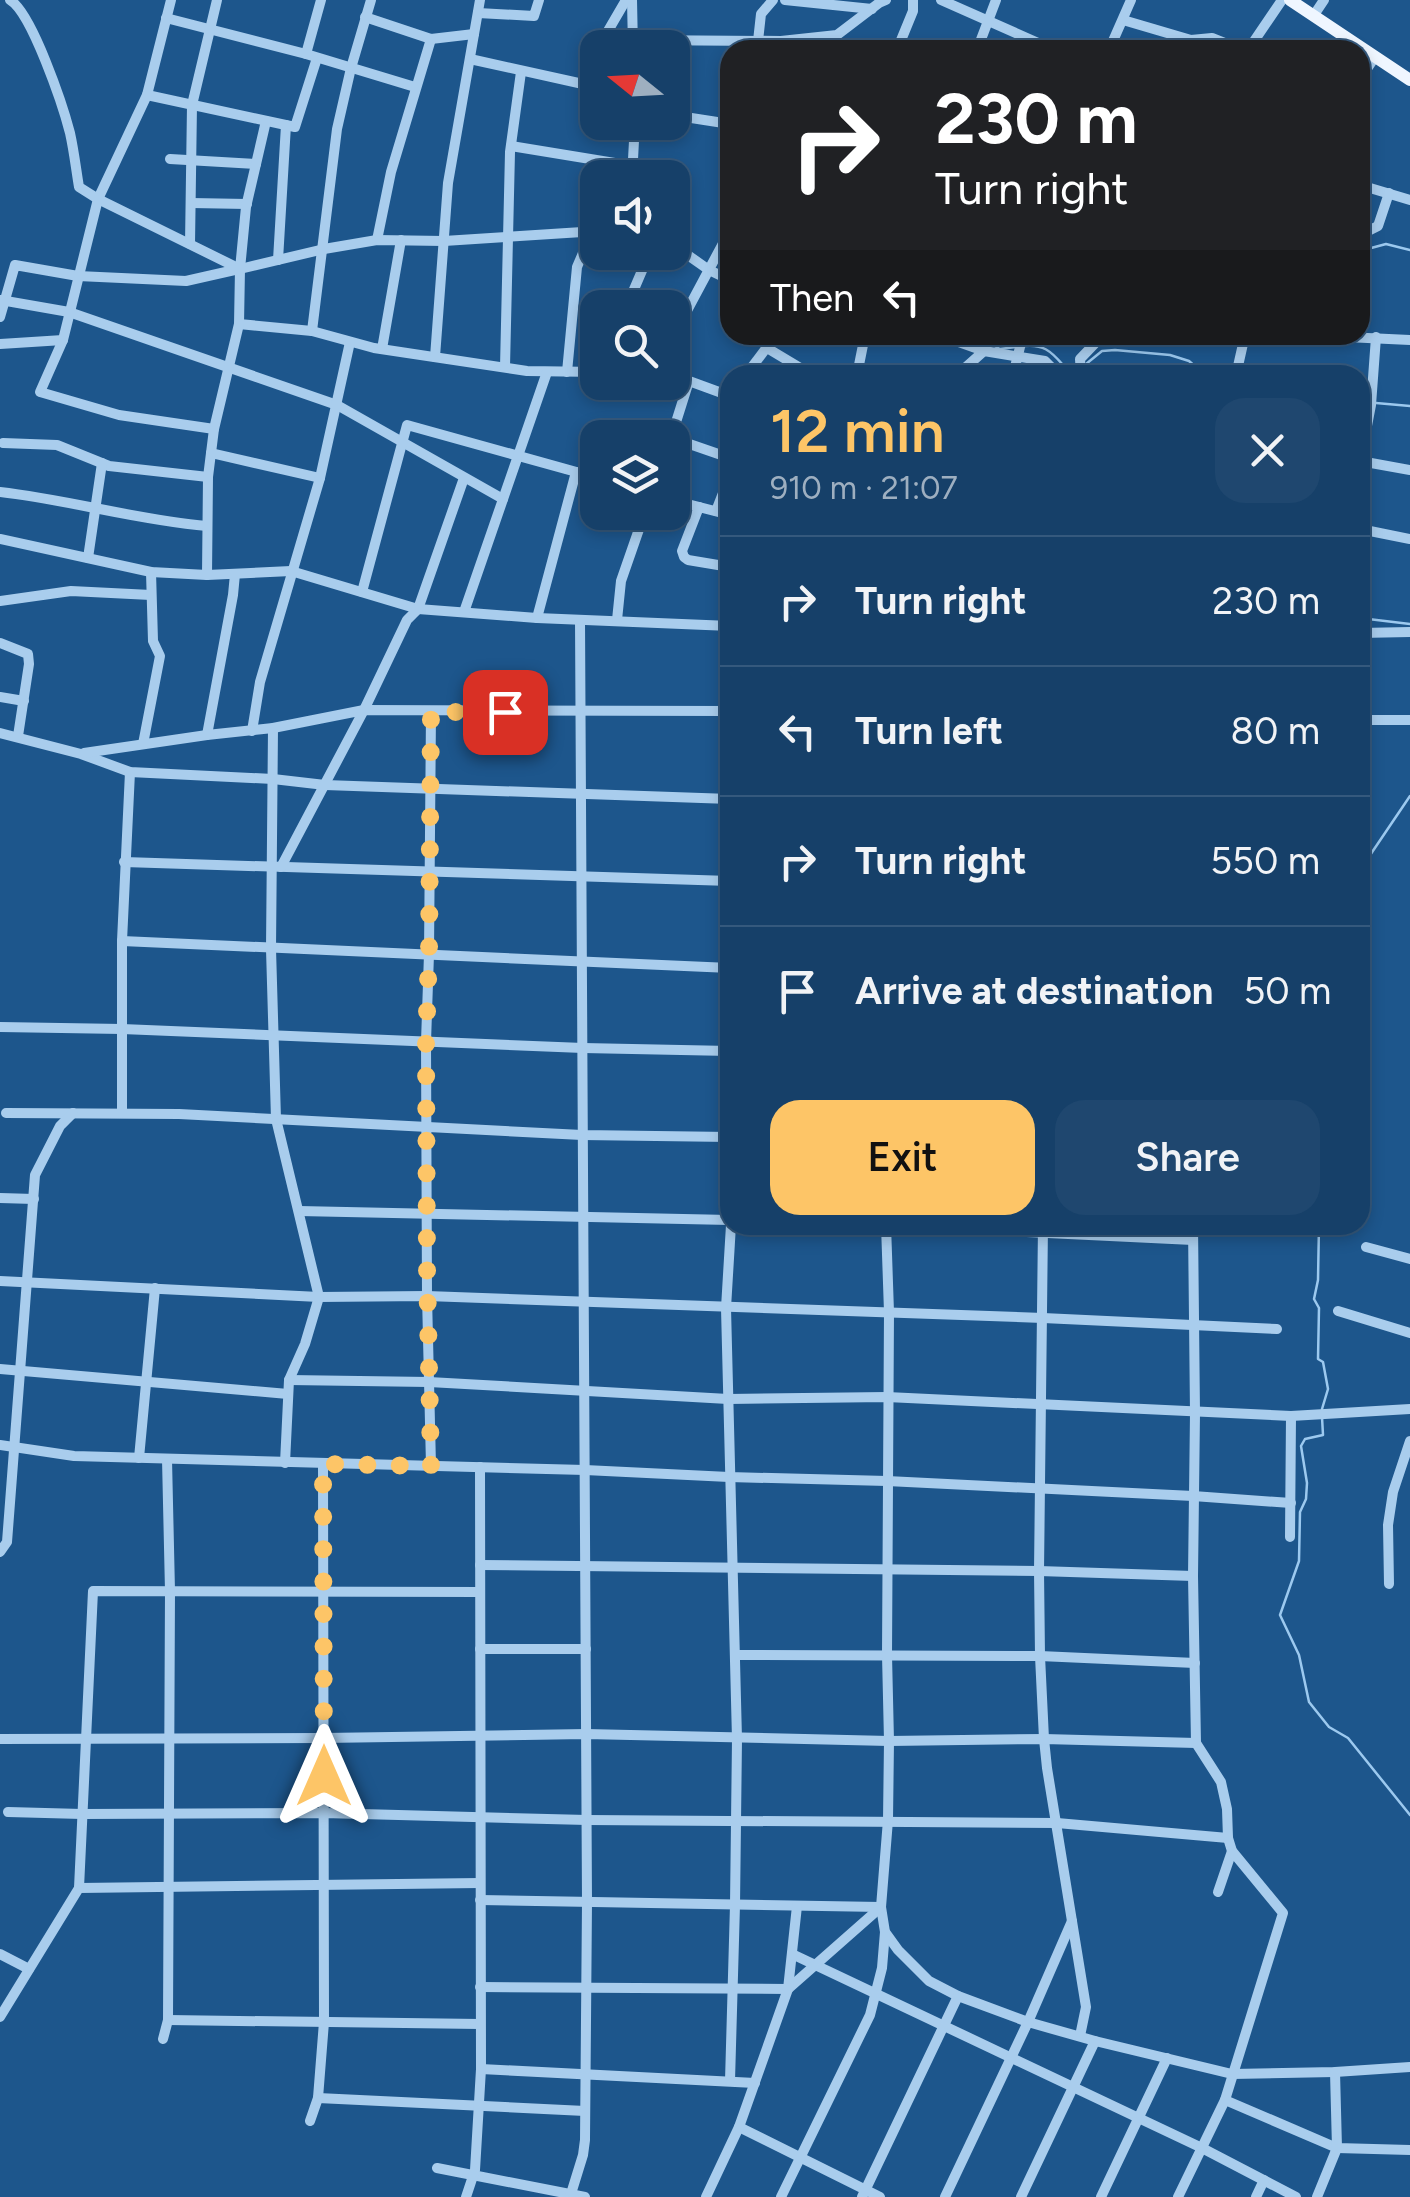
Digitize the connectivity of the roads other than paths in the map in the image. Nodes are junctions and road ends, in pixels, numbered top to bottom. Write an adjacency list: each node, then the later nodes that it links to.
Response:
1 (10, 0): 67 (street)
2 (171, 0): 23 (street)
3 (217, 0): 26 (street)
4 (321, 0): 45 (street)
5 (371, 0): 22 (street)
6 (480, 0): 20 (street)
7 (539, 0): 20 (street)
8 (629, 0): 27 (street); 28 (street)
9 (772, 0): 31 (street)
10 (785, 0): 19 (street)
11 (886, 0): 19 (street)
12 (914, 0): 33 (street)
13 (941, 0): 25 (street)
14 (996, 0): 25 (street)
15 (1132, 0): 24 (street)
16 (1282, 0): 40 (street)
17 (1290, 0): 21 (main road)
18 (1324, 0): 21 (street)
19 (872, 8): 32 (street)
20 (478, 13): 29 (street)
21 (1314, 16): 41 (main road)
22 (365, 17): 30 (street); 49 (street)
23 (166, 18): 26 (street); 54 (street)
24 (1123, 20): 36 (street); 37 (street)
25 (988, 21): 34 (street); 35 (street)
26 (210, 30): 45 (street); 55 (street)
27 (610, 30)
28 (632, 30)
29 (474, 34): 30 (street); 47 (street)
30 (431, 39): 53 (street)
31 (765, 40)
32 (798, 40)
33 (901, 40)
34 (981, 40)
35 (1031, 40)
36 (1114, 40)
37 (1191, 40)
38 (1191, 40): 39 (street)
39 (1218, 40)
40 (1252, 40)
41 (1350, 40)
42 (690, 44): 43 (street)
43 (720, 44)
44 (1370, 54): 46 (main road)
45 (311, 56): 49 (street); 59 (street)
46 (1375, 57): 48 (street); 51 (main road)
47 (470, 59): 50 (street); 76 (street)
48 (1370, 64)
49 (351, 68): 53 (street); 78 (street)
50 (521, 72): 52 (street); 60 (street)
51 (1410, 80)
52 (580, 83)
53 (416, 87): 74 (street)
54 (148, 95): 55 (street); 67 (street)
55 (192, 105): 57 (street); 62 (street)
56 (690, 118): 58 (street)
57 (266, 121): 59 (street); 64 (street)
58 (720, 122)
59 (286, 125): 81 (street)
60 (511, 146): 63 (street); 73 (street)
61 (170, 159): 62 (street)
62 (191, 160): 64 (street); 69 (street)
63 (580, 161)
64 (256, 164): 70 (street)
65 (1370, 187): 66 (street)
66 (1389, 194): 68 (street); 71 (street)
67 (98, 199): 77 (street); 86 (street)
68 (1410, 200)
69 (190, 203): 70 (street); 77 (street)
70 (247, 204): 83 (street)
71 (1370, 230)
72 (580, 232): 73 (street)
73 (510, 237): 76 (street); 113 (street)
74 (377, 240): 75 (street); 78 (street)
75 (401, 240): 76 (street); 104 (street)
76 (444, 241): 106 (street)
77 (190, 244): 83 (street)
78 (324, 248): 81 (street); 92 (street)
79 (720, 248): 84 (street)
80 (690, 257): 84 (street)
81 (278, 260): 83 (street)
82 (580, 263): 115 (street)
83 (240, 268): 86 (street); 91 (street)
84 (708, 270): 85 (street); 88 (street)
85 (720, 275)
86 (78, 276): 87 (street); 89 (street)
87 (2, 300): 89 (street); 90 (street)
88 (690, 305)
89 (68, 312): 95 (street); 112 (street)
90 (0, 317)
91 (240, 324): 92 (street); 112 (street)
92 (312, 331): 97 (street)
93 (1370, 337): 94 (street)
94 (1376, 337): 96 (street); 120 (street)
95 (63, 340): 98 (street); 121 (street)
96 (1410, 340)
97 (350, 342): 104 (street); 119 (street)
98 (0, 344)
99 (769, 345): 103 (street)
100 (968, 345): 105 (street)
101 (1093, 345): 111 (street)
102 (1020, 346): 105 (street); 110 (street)
103 (767, 348): 107 (street); 108 (street)
104 (382, 349): 106 (street)
105 (984, 351): 109 (street)
106 (435, 357): 113 (street)
107 (754, 365)
108 (795, 365)
109 (968, 365)
110 (1049, 365)
111 (1080, 365)
112 (230, 366): 119 (street); 121 (street)
113 (504, 367): 114 (street)
114 (547, 372): 115 (street); 127 (street)
115 (568, 372): 116 (street)
116 (580, 372)
117 (690, 381): 118 (street)
118 (720, 392)
119 (337, 406): 123 (street); 134 (street)
120 (1370, 406)
121 (214, 429): 125 (street)
122 (1, 443): 128 (street)
123 (402, 444): 127 (street); 135 (street); 155 (street)
124 (690, 444): 126 (street)
125 (211, 453): 133 (street); 134 (street)
126 (720, 455)
127 (518, 456): 131 (street); 137 (street)
128 (102, 463): 133 (street); 141 (street)
129 (1370, 463): 130 (street)
130 (1410, 470)
131 (576, 472): 132 (street); 160 (street)
132 (580, 473)
133 (208, 477): 144 (street)
134 (320, 478): 151 (street)
135 (464, 478): 137 (street); 158 (street)
136 (0, 492): 141 (street)
137 (503, 498): 159 (street)
138 (720, 502): 142 (street)
139 (690, 505): 140 (street)
140 (699, 507): 142 (street); 150 (street)
141 (96, 508): 144 (street); 149 (street)
142 (716, 512): 143 (street)
143 (720, 513)
144 (207, 526): 154 (street)
145 (639, 530): 162 (street)
146 (1370, 531): 148 (street)
147 (0, 539): 149 (street)
148 (1410, 539)
149 (88, 558): 152 (street)
150 (720, 565)
151 (291, 571): 153 (street); 155 (street); 176 (street)
152 (151, 572): 154 (street); 156 (street)
153 (234, 574): 154 (street); 178 (street)
154 (207, 575)
155 (362, 592): 158 (street)
156 (152, 595): 157 (street); 180 (street)
157 (0, 601)
158 (418, 609): 159 (street); 169 (street)
159 (464, 612): 160 (street)
160 (537, 618): 161 (street)
161 (580, 620): 162 (street); 172 (street)
162 (617, 620): 163 (street)
163 (720, 625)
164 (1410, 632): 165 (street)
165 (1370, 633)
166 (0, 642): 168 (street)
167 (0, 697): 168 (street)
168 (24, 701): 179 (street)
169 (364, 710): 171 (street); 175 (street); 184 (street)
170 (720, 711): 172 (street)
171 (431, 712): 172 (street); 185 (street)
172 (581, 712): 186 (street)
173 (1370, 720): 174 (street)
174 (1410, 720)
175 (273, 728): 176 (street); 183 (street)
176 (252, 731): 178 (street)
177 (0, 732): 179 (street)
178 (207, 735): 180 (street)
179 (18, 736): 181 (street)
180 (143, 744): 181 (street)
181 (81, 754): 182 (street)
182 (130, 772): 183 (street); 188 (street)
183 (273, 779): 184 (street); 189 (street)
184 (326, 785): 185 (street); 189 (street)
185 (430, 788): 186 (street); 190 (street)
186 (581, 794): 187 (street); 191 (street)
187 (720, 799)
188 (124, 862): 189 (street); 193 (street)
189 (277, 867): 190 (street); 194 (street)
190 (430, 872): 191 (street); 195 (street)
191 (582, 876): 192 (street); 196 (street)
192 (720, 880)
193 (122, 942): 194 (street); 199 (street)
194 (271, 949): 195 (street); 200 (street)
195 (429, 954): 196 (street); 201 (street)
196 (582, 962): 197 (street); 202 (street)
197 (720, 968)
198 (0, 1027): 199 (street)
199 (122, 1028): 200 (street); 204 (street)
200 (276, 1036): 201 (street); 207 (street)
201 (426, 1042): 202 (street); 208 (street)
202 (582, 1048): 203 (street); 209 (street)
203 (720, 1050)
204 (122, 1112): 206 (street); 207 (street)
205 (6, 1113): 206 (street)
206 (74, 1113): 212 (street)
207 (276, 1119): 208 (street); 213 (street)
208 (427, 1127): 209 (street); 214 (street)
209 (583, 1135): 210 (street); 215 (street)
210 (720, 1136)
211 (0, 1198): 212 (street)
212 (34, 1199): 226 (street)
213 (298, 1212): 214 (street); 228 (street)
214 (426, 1213): 215 (street); 229 (street)
215 (584, 1216): 216 (street); 230 (street)
216 (720, 1222)
217 (730, 1235): 231 (street)
218 (885, 1235): 233 (street)
219 (1044, 1235): 234 (street)
220 (1125, 1235): 222 (street)
221 (1193, 1235): 222 (street)
222 (1193, 1240): 235 (street)
223 (1366, 1247): 224 (street)
224 (1410, 1260)
225 (0, 1281): 226 (street)
226 (27, 1282): 227 (street); 239 (street)
227 (155, 1288): 228 (street); 241 (street)
228 (319, 1296): 229 (street); 240 (street)
229 (427, 1296): 230 (street); 242 (street)
230 (584, 1302): 231 (street); 243 (street)
231 (726, 1308): 233 (street); 246 (street)
232 (1338, 1311): 237 (street)
233 (889, 1312): 234 (street); 245 (street)
234 (1043, 1318): 235 (street); 247 (street)
235 (1194, 1325): 236 (street); 249 (street)
236 (1277, 1329)
237 (1410, 1333)
238 (0, 1369): 239 (street)
239 (20, 1371): 241 (street); 253 (street)
240 (289, 1380): 242 (street); 244 (street)
241 (146, 1382): 244 (street); 254 (street)
242 (429, 1382): 243 (street); 258 (street)
243 (584, 1390): 246 (street); 260 (street)
244 (288, 1394): 256 (street)
245 (887, 1397): 246 (street); 247 (street); 262 (street)
246 (728, 1399): 261 (street)
247 (1040, 1404): 249 (street); 263 (street)
248 (1410, 1410): 250 (street)
249 (1196, 1413): 250 (street); 264 (street)
250 (1292, 1416): 265 (street)
251 (1410, 1441): 274 (street)
252 (0, 1445): 253 (street)
253 (14, 1447): 254 (street); 267 (street)
254 (140, 1458): 255 (street)
255 (167, 1459): 256 (street); 275 (street)
256 (285, 1463): 257 (street)
257 (323, 1464): 258 (street); 276 (street)
258 (431, 1466): 259 (street)
259 (480, 1467): 260 (street); 268 (street)
260 (585, 1470): 261 (street); 269 (street)
261 (730, 1478): 262 (street); 270 (street)
262 (886, 1481): 263 (street); 271 (street)
263 (1040, 1488): 264 (street); 272 (street)
264 (1193, 1496): 265 (street); 273 (street)
265 (1291, 1503): 266 (street)
266 (1290, 1537)
267 (0, 1552)
268 (480, 1565): 269 (street); 277 (street)
269 (586, 1566): 270 (street); 279 (street)
270 (732, 1568): 271 (street); 280 (street)
271 (888, 1570): 272 (street); 281 (street)
272 (1039, 1571): 273 (street); 282 (street)
273 (1193, 1576): 283 (street)
274 (1389, 1584)
275 (170, 1591): 276 (street); 288 (street); 289 (street)
276 (323, 1591): 277 (street); 286 (street)
277 (480, 1592): 278 (street)
278 (480, 1649): 279 (street); 285 (street)
279 (586, 1649): 284 (street)
280 (736, 1655): 281 (street); 290 (street)
281 (886, 1656): 282 (street); 292 (street)
282 (1040, 1656): 283 (street); 291 (street)
283 (1195, 1663): 293 (street)
284 (586, 1734): 285 (street); 290 (street); 299 (street)
285 (480, 1736): 286 (street); 298 (street)
286 (324, 1738): 289 (street); 295 (street)
287 (0, 1739): 288 (street)
288 (86, 1739): 289 (street); 296 (street)
289 (169, 1739): 297 (street)
290 (737, 1739): 292 (street); 301 (street)
291 (1044, 1739): 292 (street); 293 (street); 302 (street)
292 (889, 1741): 300 (street)
293 (1196, 1743): 303 (street)
294 (8, 1812): 296 (street)
295 (324, 1813): 297 (street); 298 (street); 306 (street)
296 (82, 1814): 297 (street); 308 (street)
297 (168, 1814): 307 (street)
298 (480, 1817): 299 (street); 305 (street)
299 (587, 1820): 301 (street); 311 (street)
300 (888, 1820): 301 (street); 302 (street); 314 (street)
301 (736, 1822): 312 (street)
302 (1056, 1823): 303 (street); 315 (street)
303 (1228, 1838): 304 (street)
304 (1232, 1851): 309 (street); 342 (street)
305 (480, 1883): 306 (street); 310 (street)
306 (324, 1885): 307 (street); 329 (street)
307 (168, 1887): 308 (street); 328 (street)
308 (79, 1888): 320 (street)
309 (1218, 1892)
310 (480, 1900): 311 (street); 321 (street)
311 (587, 1902): 312 (street); 322 (street)
312 (735, 1905): 313 (street); 323 (street)
313 (797, 1906): 314 (street); 318 (street)
314 (881, 1907): 316 (street); 319 (street)
315 (1072, 1920): 330 (street); 333 (street)
316 (886, 1932): 325 (street); 326 (street)
317 (0, 1954): 320 (street)
318 (792, 1954): 319 (street); 324 (street)
319 (815, 1966): 324 (street); 325 (street)
320 (29, 1970): 327 (street)
321 (480, 1987): 322 (street); 331 (street)
322 (586, 1988): 323 (street); 341 (street)
323 (733, 1989): 324 (street); 343 (street)
324 (788, 1990): 344 (street)
325 (876, 1994): 332 (street); 356 (street)
326 (958, 1996): 330 (street); 332 (street)
327 (0, 2017)
328 (168, 2020): 329 (street); 334 (street)
329 (324, 2022): 331 (street); 346 (street)
330 (1028, 2022): 333 (street); 336 (street)
331 (480, 2024): 339 (street)
332 (944, 2026): 336 (street); 360 (street)
333 (1080, 2036): 335 (street)
334 (163, 2039)
335 (1094, 2040): 337 (street); 345 (street)
336 (1011, 2058): 345 (street); 367 (street)
337 (1167, 2058): 342 (street); 350 (street)
338 (1410, 2068): 340 (street)
339 (480, 2069): 341 (street); 348 (street)
340 (1334, 2072): 342 (street); 354 (street)
341 (585, 2074): 343 (street); 349 (street)
342 (1232, 2074): 347 (street)
343 (730, 2081): 344 (street)
344 (755, 2082): 352 (street)
345 (1073, 2088): 350 (street); 368 (street)
346 (318, 2098): 348 (street); 351 (street)
347 (1225, 2100): 353 (street); 354 (street)
348 (478, 2106): 349 (street); 358 (street)
349 (585, 2111): 361 (street)
350 (1138, 2118): 353 (street); 369 (street)
351 (310, 2121)
352 (738, 2127): 356 (street); 364 (street)
353 (1202, 2148): 359 (street); 370 (street)
354 (1337, 2148): 355 (street); 373 (street)
355 (1410, 2150)
356 (799, 2158): 360 (street); 365 (street)
357 (437, 2168): 358 (street)
358 (474, 2175): 361 (street); 362 (street)
359 (1264, 2180): 371 (street); 372 (street)
360 (864, 2194): 366 (street)
361 (570, 2195): 363 (street)
362 (466, 2197)
363 (585, 2197)
364 (706, 2197)
365 (781, 2197)
366 (880, 2197)
367 (945, 2197)
368 (1021, 2197)
369 (1101, 2197)
370 (1178, 2197)
371 (1256, 2197)
372 (1296, 2197)
373 (1317, 2197)

